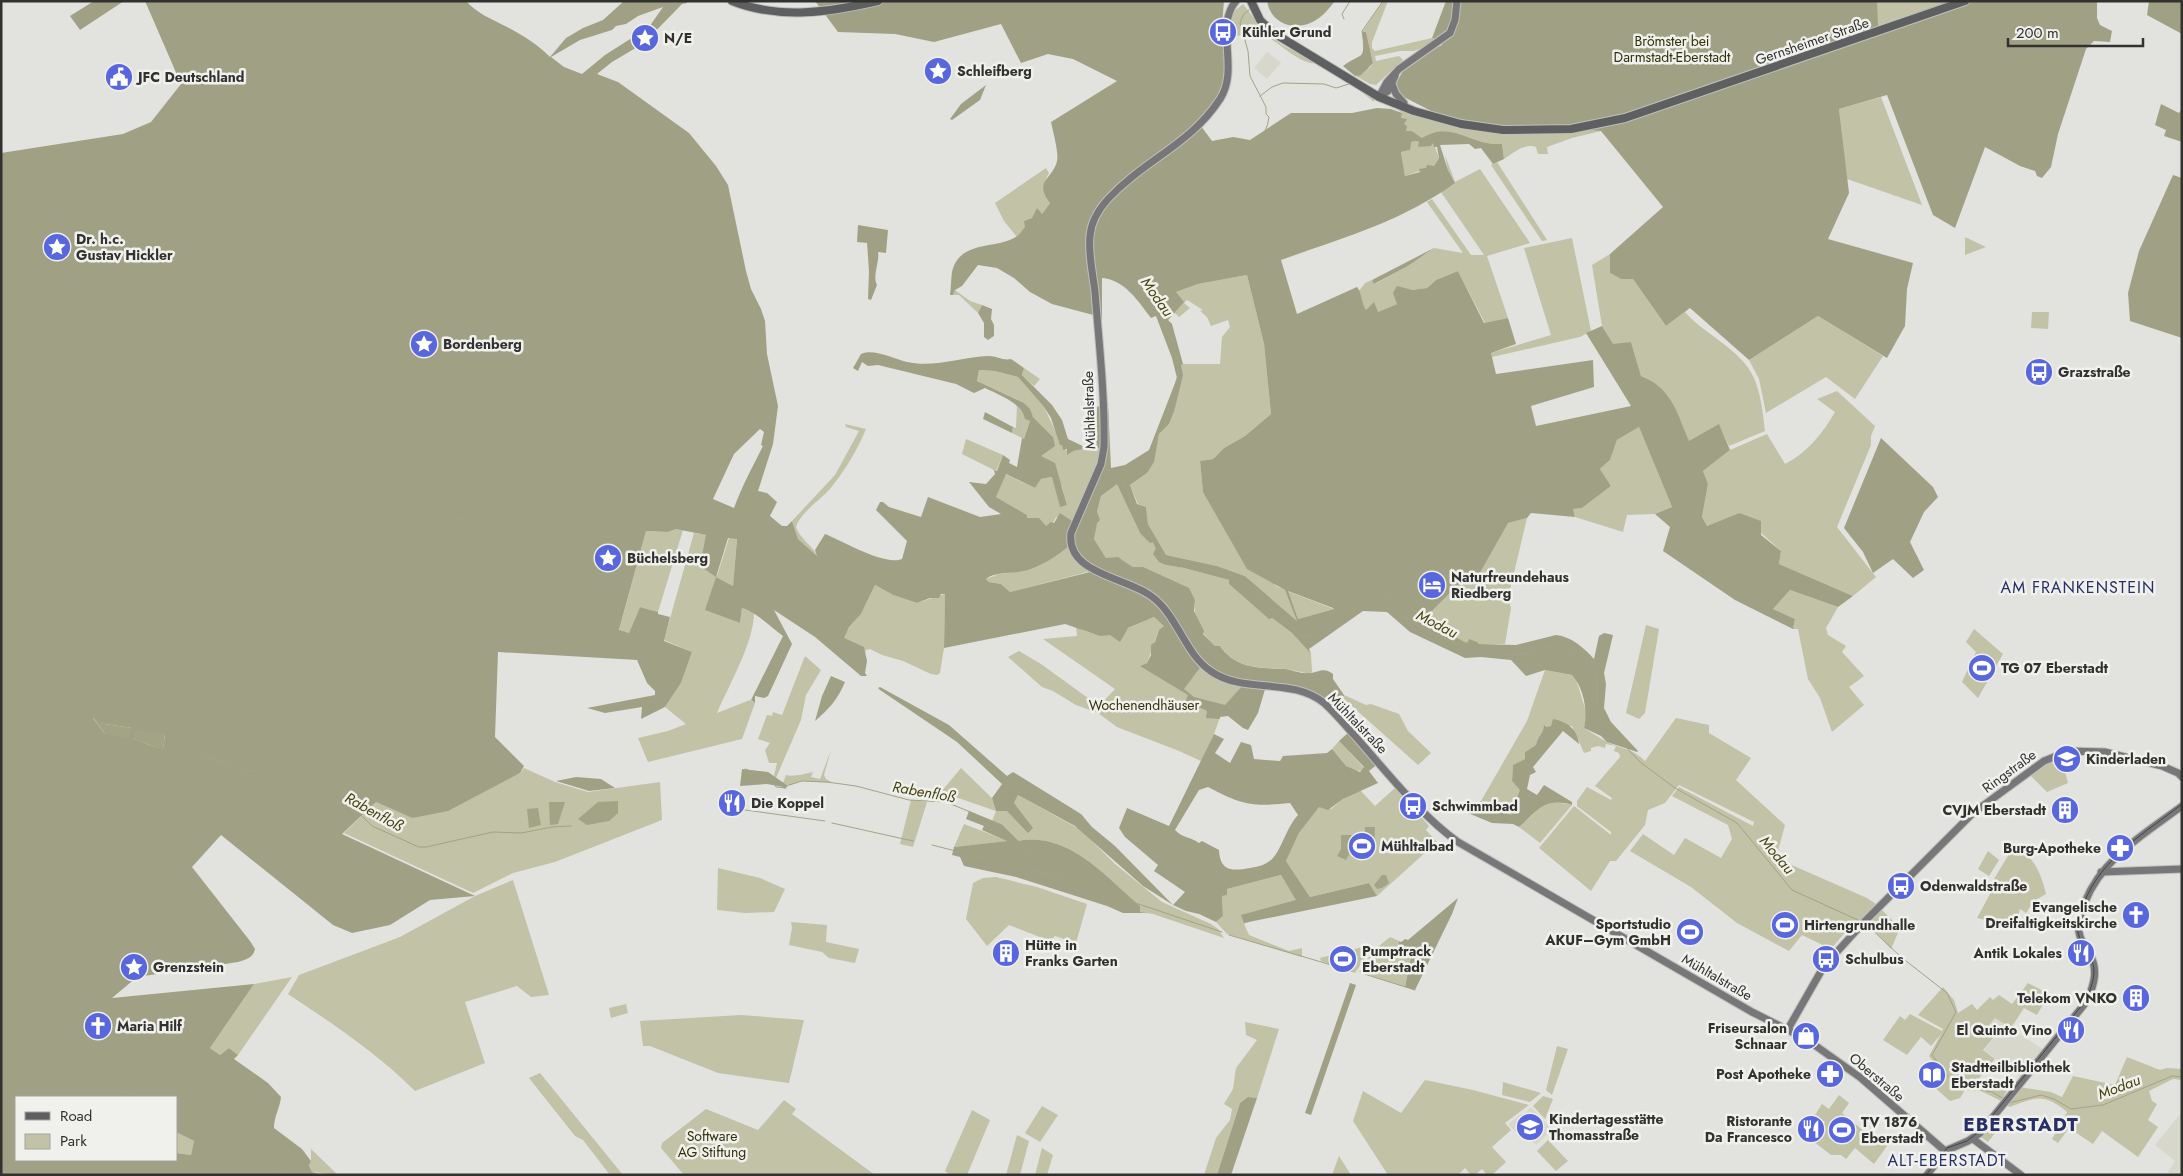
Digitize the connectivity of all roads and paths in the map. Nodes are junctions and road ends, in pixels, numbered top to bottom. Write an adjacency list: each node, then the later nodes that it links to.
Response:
1 (732, 1): 2 (main road)
2 (878, 1)
3 (1229, 1): 8 (street)
4 (1236, 1): 8 (street, Mühltalstraße)
5 (1457, 1): 9 (street)
6 (1965, 1): 14 (main road, Gernsheimer Straße)
7 (1254, 4): 10 (main road); 10 (main road)
8 (1228, 16): 19 (street, Mühltalstraße)
9 (1399, 69): 11 (street); 12 (street)
10 (1340, 70): 12 (main road, Gernsheimer Straße)
11 (1392, 84): 12 (street); 13 (street)
12 (1382, 95): 13 (main road, Gernsheimer Straße); 14 (main road, Gernsheimer Straße)
13 (1404, 103): 14 (main road, Gernsheimer Straße)
14 (1432, 116)
15 (2182, 777): 19 (street, Ringstraße)
16 (2182, 806): 18 (street)
17 (2182, 869): 18 (street)
18 (2101, 872): 20 (street)
19 (1788, 1028): 21 (street, Oberstraße)
20 (1974, 1138): 21 (street); 23 (street)
21 (1945, 1150): 22 (street)
22 (1927, 1175)
23 (2021, 1175)

